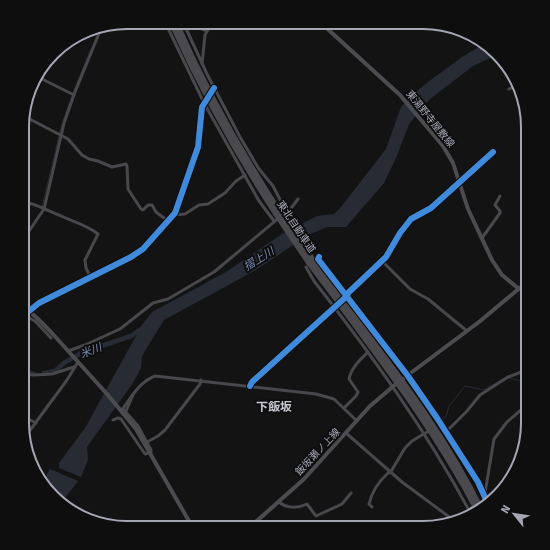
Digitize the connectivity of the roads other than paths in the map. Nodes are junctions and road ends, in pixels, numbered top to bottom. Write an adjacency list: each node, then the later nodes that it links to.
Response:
1 (168, 29): 15 (street)
2 (174, 29): 26 (highway, 東北自動車道)
3 (179, 29): 26 (highway, 東北自動車道)
4 (185, 29): 9 (street)
5 (202, 29): 7 (street)
6 (328, 29): 20 (main road, 東湯野寺屋敷線)
7 (206, 31): 9 (street)
8 (99, 33): 13 (street)
9 (202, 64): 25 (street)
10 (42, 79): 13 (street)
11 (513, 87): 12 (street)
12 (509, 89)
13 (73, 95): 17 (street)
14 (206, 99): 15 (street)
15 (204, 103): 19 (street); 27 (street)
16 (30, 119): 17 (street)
17 (60, 134): 24 (street); 28 (street)
18 (493, 152): 20 (street)
19 (245, 175): 27 (street); 29 (street)
20 (459, 182): 31 (main road, 東湯野寺屋敷線); 33 (street)
21 (500, 196): 31 (street)
22 (298, 199): 25 (street)
23 (29, 203): 24 (street)
24 (43, 208): 30 (street); 36 (street)
25 (286, 211): 29 (street)
26 (278, 212): 34 (highway, 東北自動車道, bridge)
27 (174, 215): 28 (street)
28 (168, 221): 36 (street)
29 (274, 221): 49 (street)
30 (29, 230)
31 (482, 238): 38 (main road, 東湯野寺屋敷線)
32 (319, 257): 39 (street)
33 (382, 261): 39 (street); 44 (street)
34 (309, 263): 37 (street); 40 (highway, 東北自動車道)
35 (316, 276): 37 (street)
36 (91, 278): 42 (street)
37 (313, 278): 41 (street)
38 (519, 289): 44 (main road)
39 (347, 296): 41 (street); 46 (street)
40 (341, 302): 81 (highway, 東北自動車道); 82 (highway, 東北自動車道)
41 (334, 307): 50 (street); 58 (street)
42 (29, 311): 49 (main road)
43 (29, 318): 45 (street)
44 (467, 331): 55 (main road)
45 (51, 338)
46 (381, 341): 47 (street); 55 (street)
47 (378, 344)
48 (371, 349): 50 (street)
49 (69, 352): 51 (main road)
50 (368, 352): 57 (street); 59 (street)
51 (78, 362): 52 (street); 60 (main road)
52 (74, 367): 54 (street); 65 (street)
53 (521, 372): 69 (street)
54 (29, 375)
55 (406, 377): 66 (street)
56 (201, 380): 58 (street); 60 (street); 72 (street)
57 (394, 385): 64 (main road, 飯坂瀬ノ上線); 71 (street)
58 (250, 386): 59 (street)
59 (344, 408): 64 (street)
60 (122, 410): 72 (street); 73 (main road)
61 (521, 410): 78 (street)
62 (29, 419): 65 (street)
63 (113, 420): 73 (street)
64 (357, 421): 70 (main road, 飯坂瀬ノ上線)
65 (36, 422): 68 (street)
66 (440, 423): 67 (street); 69 (street)
67 (436, 426)
68 (29, 431)
69 (446, 432): 78 (street)
70 (346, 433): 74 (street); 80 (main road, 飯坂瀬ノ上線)
71 (426, 433): 74 (street); 84 (street)
72 (147, 442): 73 (street)
73 (149, 453): 86 (main road)
74 (390, 472): 76 (street); 85 (street)
75 (372, 482): 76 (street)
76 (377, 485): 83 (street)
77 (351, 493): 80 (street)
78 (484, 496): 79 (street)
79 (480, 499)
80 (279, 502): 87 (main road, 飯坂瀬ノ上線)
81 (478, 504)
82 (474, 507)
83 (372, 508)
84 (469, 509)
85 (450, 517)
86 (189, 521)
87 (257, 521)

